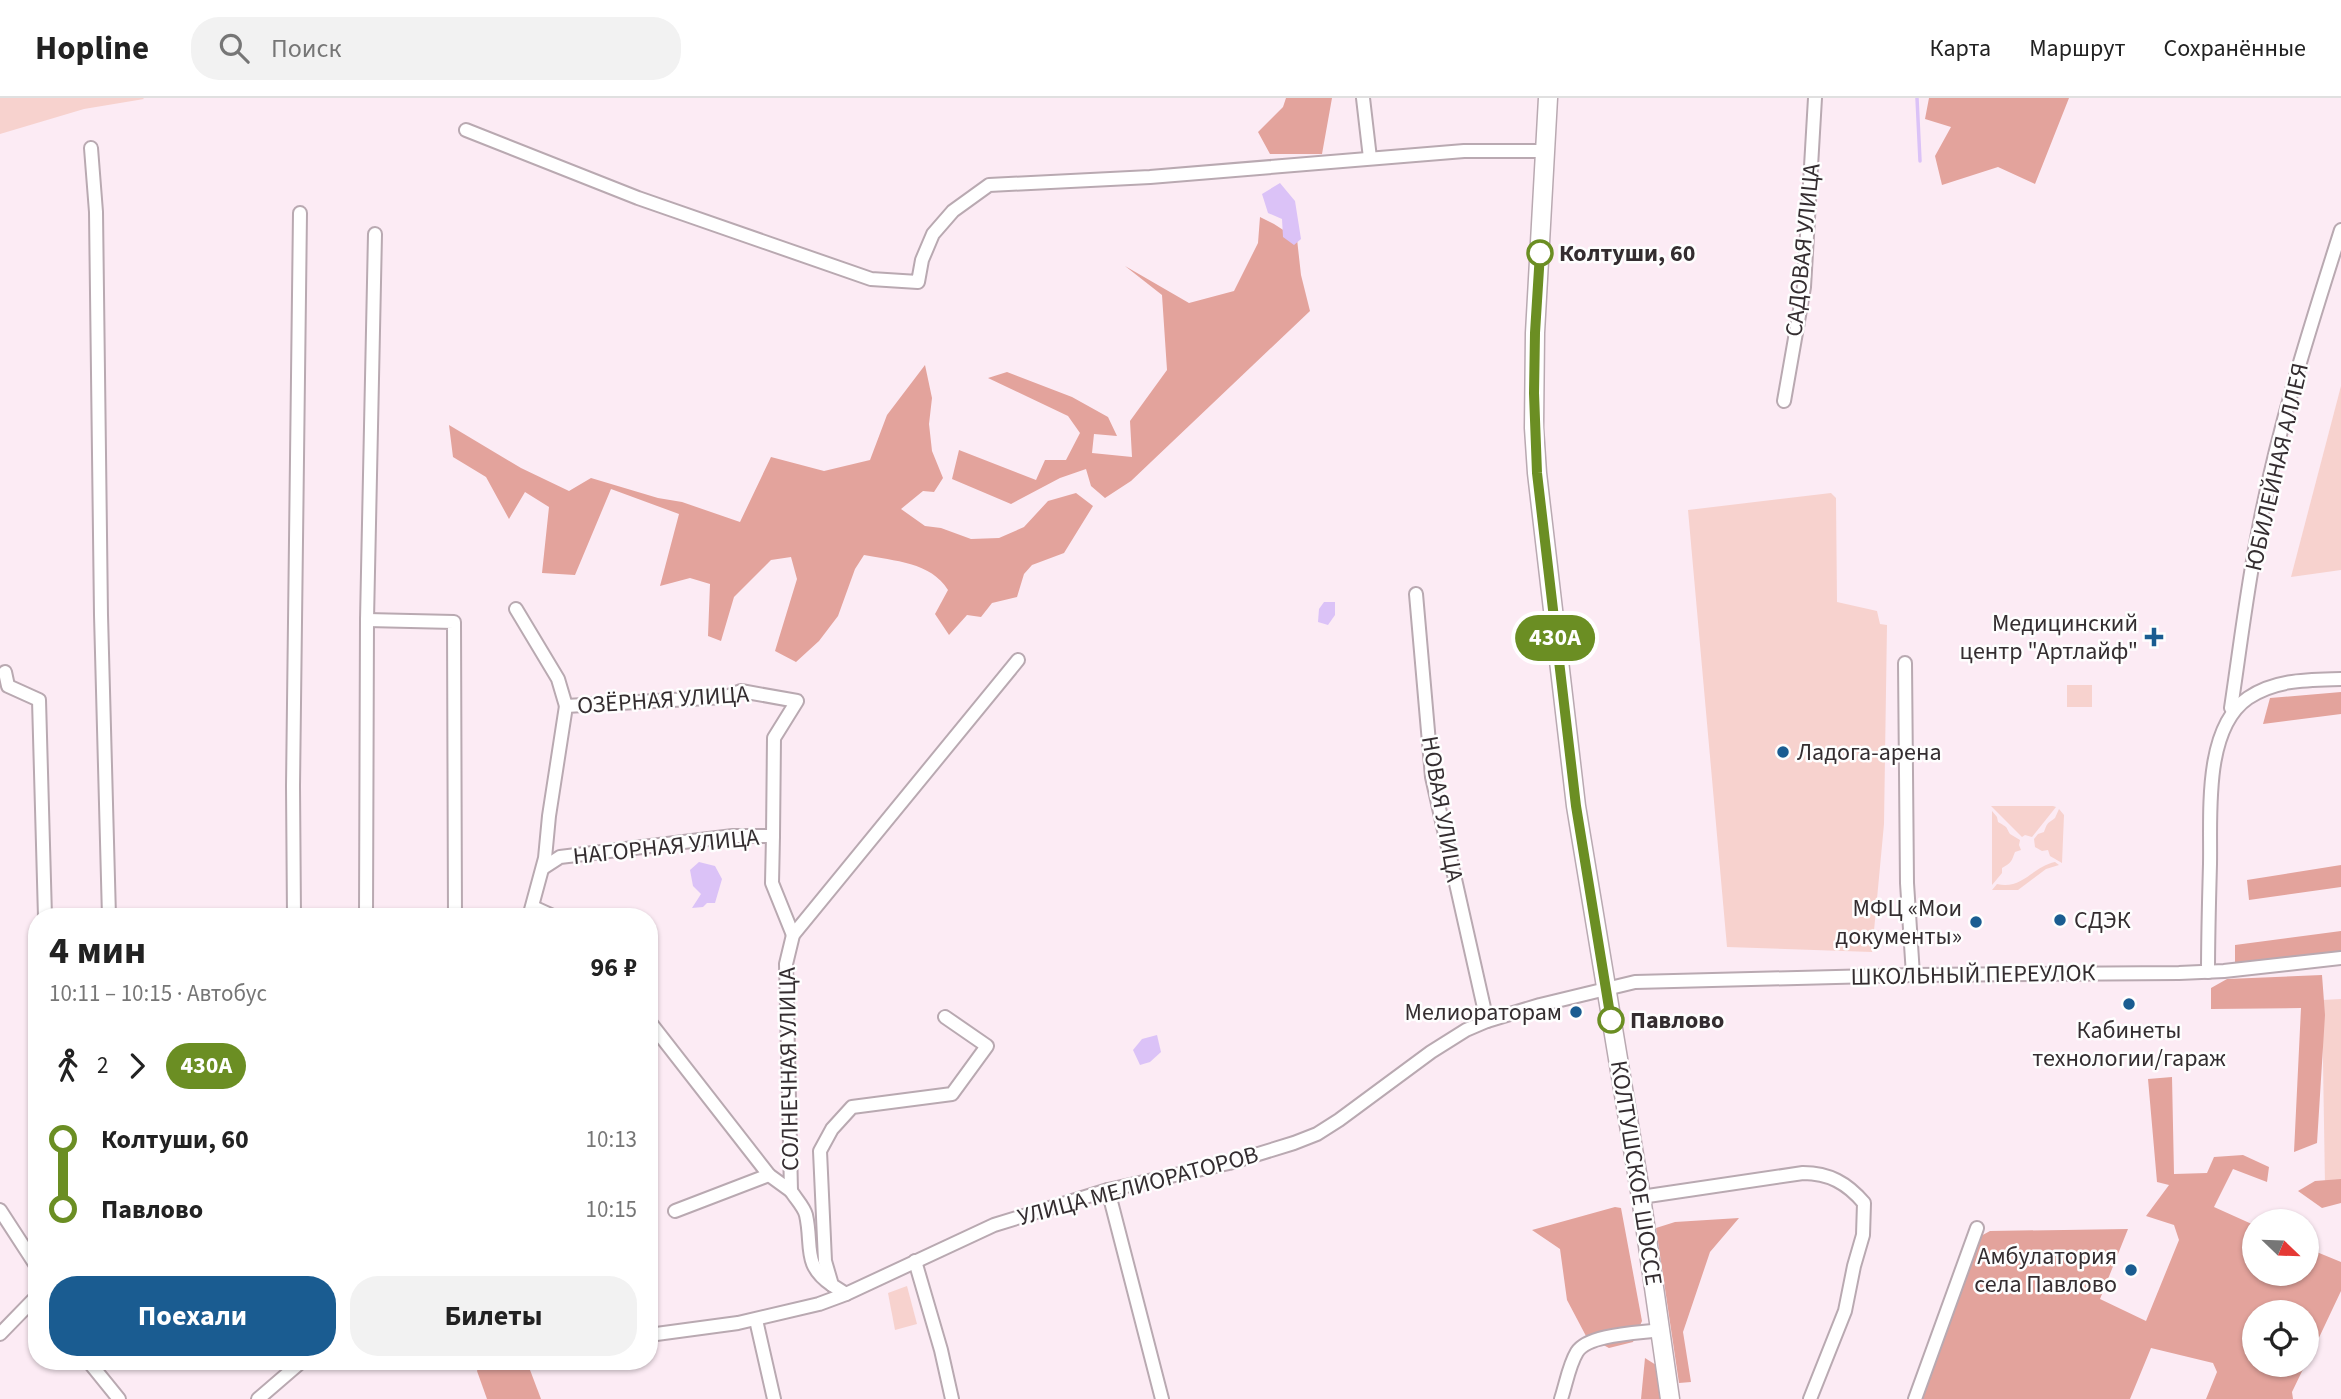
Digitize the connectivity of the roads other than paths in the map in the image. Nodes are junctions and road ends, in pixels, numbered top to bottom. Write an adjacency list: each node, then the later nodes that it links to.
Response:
1 (1363, 98): 7 (street)
2 (1548, 98): 6 (main road, КОЛТУШСКОЕ ШОССЕ)
3 (1815, 98): 11 (street, САДОВАЯ УЛИЦА)
4 (466, 130): 7 (street)
5 (92, 148): 24 (street)
6 (1545, 151): 7 (street); 33 (main road, КОЛТУШСКОЕ ШОССЕ)
7 (1370, 158)
8 (300, 214): 25 (street)
9 (2341, 230): 20 (street, ЮБИЛЕЙНАЯ АЛЛЕЯ)
10 (374, 234): 14 (street)
11 (1784, 401)
12 (1416, 594): 35 (street, НОВАЯ УЛИЦА)
13 (516, 609): 19 (street)
14 (367, 620): 26 (street); 27 (street)
15 (1018, 660): 29 (street)
16 (1905, 663): 32 (street)
17 (5, 672): 23 (street)
18 (2341, 679): 31 (street)
19 (566, 706): 21 (street, ОЗЁРНАЯ УЛИЦА); 22 (street, ОЗЁРНАЯ УЛИЦА)
20 (2231, 708)
21 (773, 836): 22 (street, НАГОРНАЯ УЛИЦА); 29 (street, НАГОРНАЯ УЛИЦА)
22 (543, 868): 28 (street, ОЗЁРНАЯ УЛИЦА)
23 (46, 908)
24 (109, 908)
25 (294, 908)
26 (366, 908)
27 (455, 908)
28 (532, 908)
29 (793, 935): 39 (street, СОЛНЕЧНАЯ УЛИЦА)
30 (2341, 958): 31 (street, ШКОЛЬНЫЙ ПЕРЕУЛОК)
31 (2208, 972): 32 (street, ШКОЛЬНЫЙ ПЕРЕУЛОК)
32 (1913, 975): 33 (street, ШКОЛЬНЫЙ ПЕРЕУЛОК)
33 (1606, 989): 35 (street, УЛИЦА МЕЛИОРАТОРОВ); 40 (main road, КОЛТУШСКОЕ ШОССЕ)
34 (945, 1017): 46 (street)
35 (1487, 1021): 38 (street, УЛИЦА МЕЛИОРАТОРОВ)
36 (658, 1033): 37 (street, СОЛНЕЧНАЯ УЛИЦА)
37 (769, 1175): 39 (street, СОЛНЕЧНАЯ УЛИЦА); 42 (street)
38 (1108, 1190): 45 (street, УЛИЦА МЕЛИОРАТОРОВ); 59 (street)
39 (791, 1191): 46 (street)
40 (1641, 1197): 50 (main road, КОЛТУШСКОЕ ШОССЕ); 62 (street)
41 (0, 1210): 44 (street)
42 (675, 1211)
43 (1977, 1228): 63 (street)
44 (28, 1253)
45 (915, 1261): 47 (street, УЛИЦА МЕЛИОРАТОРОВ); 58 (street)
46 (832, 1285): 47 (street)
47 (846, 1294): 49 (street, УЛИЦА МЕЛИОРАТОРОВ)
48 (28, 1305): 51 (street)
49 (755, 1320): 52 (street, УЛИЦА МЕЛИОРАТОРОВ); 57 (street)
50 (1660, 1330): 60 (street); 61 (main road, КОЛТУШСКОЕ ШОССЕ)
51 (0, 1334)
52 (658, 1334)
53 (95, 1370): 55 (street)
54 (292, 1370): 56 (street)
55 (119, 1399)
56 (258, 1399)
57 (774, 1399)
58 (952, 1399)
59 (1162, 1399)
60 (1561, 1399)
61 (1670, 1399)
62 (1810, 1399)
63 (1915, 1399)

